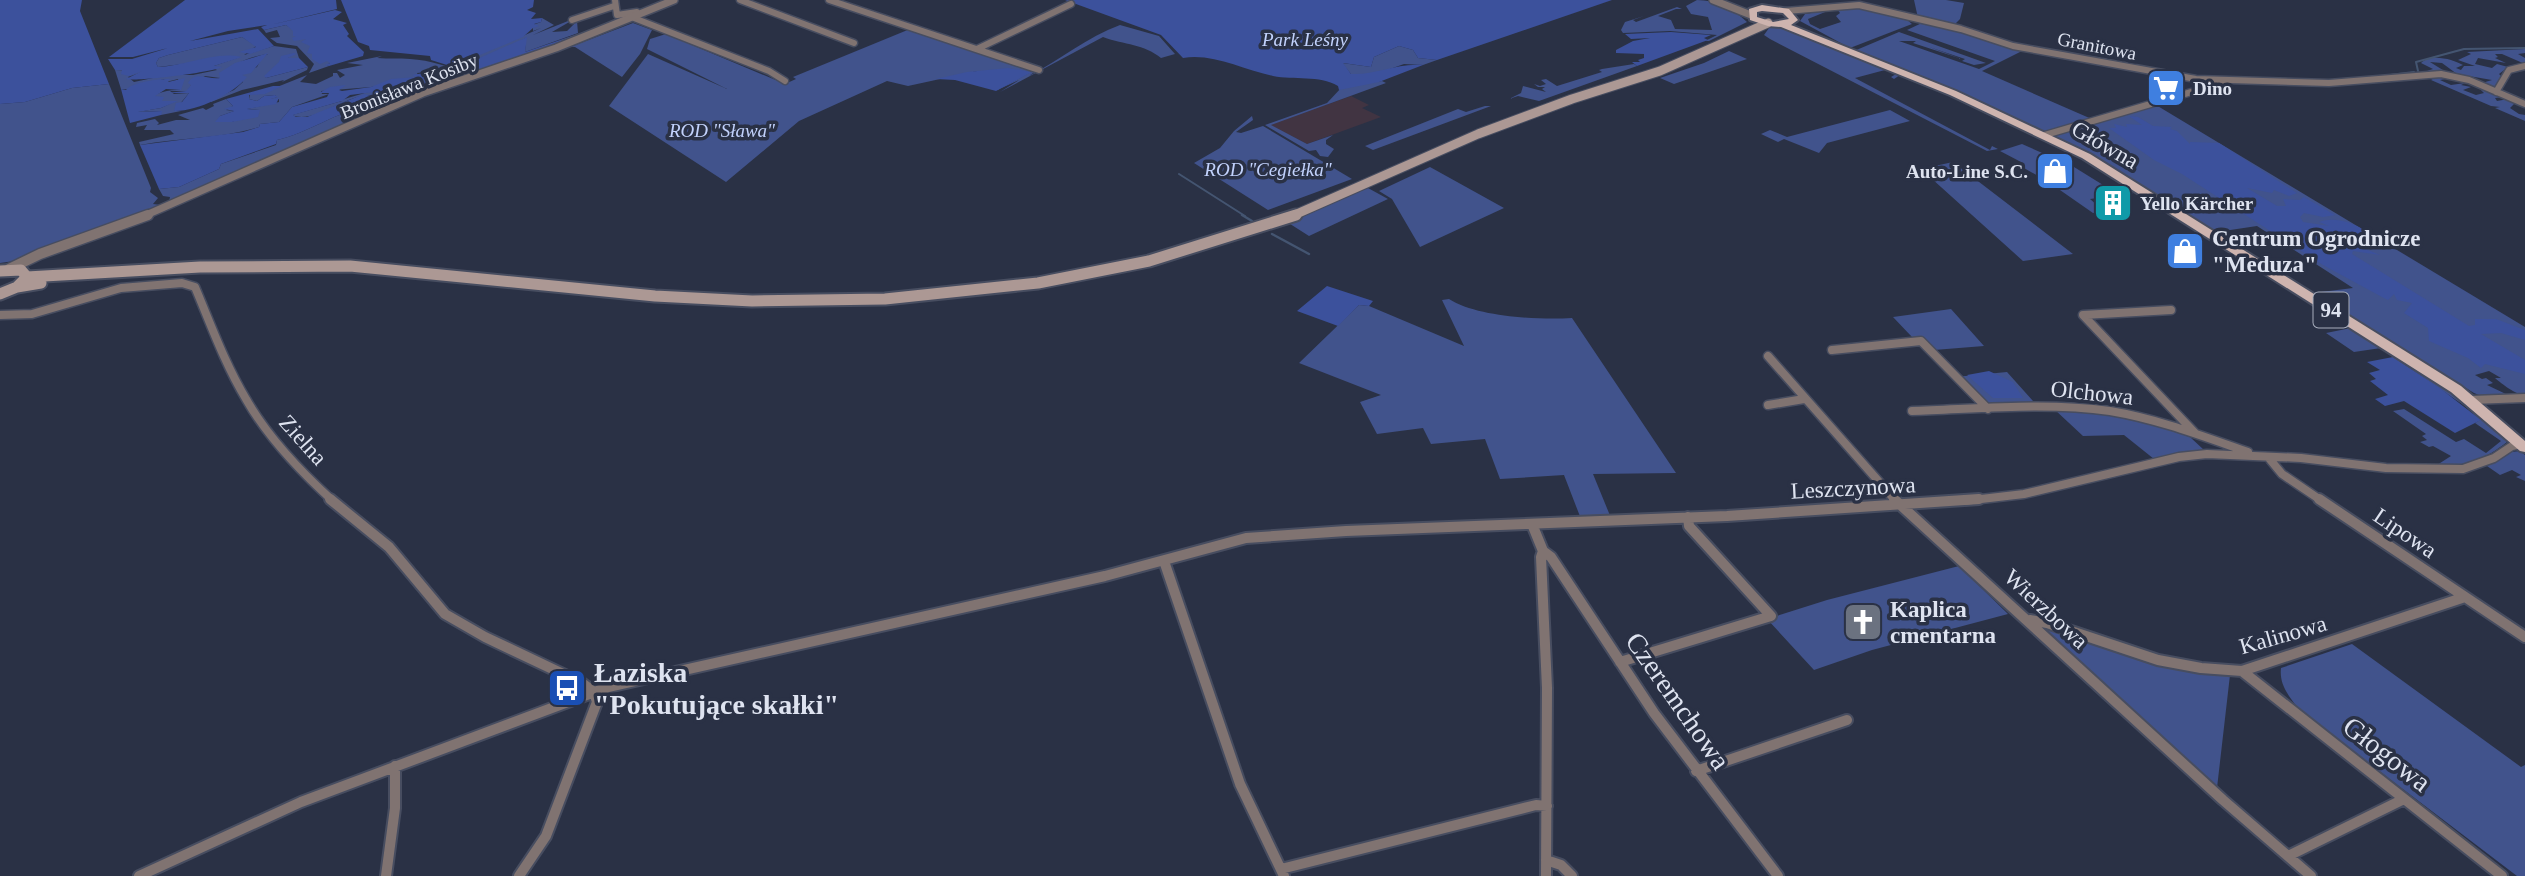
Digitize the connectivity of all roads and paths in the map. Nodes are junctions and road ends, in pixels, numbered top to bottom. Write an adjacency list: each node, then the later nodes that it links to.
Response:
1 (741, 0): 16 (street)
2 (829, 0): 18 (street)
3 (1713, 0): 9 (street)
4 (1846, 0): 8 (street, Granitowa)
5 (671, 1): 6 (street, Bronisława Kosiby); 11 (street, Bronisława Kosiby)
6 (614, 3): 12 (street)
7 (1071, 4): 18 (street)
8 (1859, 5): 10 (street, Granitowa); 22 (street, Granitowa)
9 (1755, 9): 10 (main road, 94); 13 (main road, 94); 17 (main road)
10 (1791, 16): 14 (main road, 94); 15 (main road, Główna / 94)
11 (634, 18): 21 (street); 26 (street, Bronisława Kosiby)
12 (572, 20)
13 (1768, 23): 14 (main road, 94); 17 (main road)
14 (1782, 24): 15 (main road, Główna / 94)
15 (1816, 36): 25 (main road, Główna / 94)
16 (854, 43)
17 (1716, 46): 27 (main road)
18 (977, 49): 20 (street)
19 (2525, 66): 23 (street)
20 (1039, 70)
21 (785, 81)
22 (2223, 81): 23 (street, Granitowa); 25 (street)
23 (2496, 92): 24 (street, Granitowa)
24 (2525, 104)
25 (2045, 135): 38 (main road, Główna / 94)
26 (58, 247): 28 (street); 29 (street)
27 (164, 269): 29 (main road); 30 (main road)
28 (3, 271): 29 (main road)
29 (26, 274): 30 (main road)
30 (17, 287): 31 (main road)
31 (1, 295)
32 (2171, 310): 42 (street)
33 (0, 315): 55 (street, Zielna)
34 (1832, 350): 40 (street)
35 (1768, 356): 37 (street, Wierzbowa)
36 (2525, 397): 38 (street)
37 (1804, 399): 39 (street); 45 (street, Wierzbowa)
38 (2472, 400): 43 (main road, Główna / 94)
39 (1768, 405)
40 (1988, 409): 41 (street, Olchowa); 42 (street, Olchowa)
41 (1912, 411)
42 (2195, 433): 44 (street, Olchowa)
43 (2523, 446): 44 (street, Leszczynowa)
44 (2265, 457): 45 (street, Leszczynowa); 50 (street, Lipowa)
45 (1903, 507): 46 (street, Leszczynowa); 51 (street, Wierzbowa)
46 (1688, 517): 47 (street, Leszczynowa); 53 (street)
47 (1532, 524): 48 (street); 49 (street, Leszczynowa)
48 (1544, 551): 53 (street, Czeremchowa); 60 (street)
49 (1164, 561): 55 (street, Leszczynowa); 63 (street)
50 (2465, 597): 52 (street, Lipowa); 54 (street, Kalinowa)
51 (2030, 620): 54 (street, Kalinowa); 61 (street, Wierzbowa)
52 (2525, 637)
53 (1620, 662): 58 (street, Czeremchowa)
54 (2242, 671): 59 (street, Głogowa)
55 (594, 692): 57 (street, Leszczynowa); 66 (street)
56 (1847, 720): 58 (street)
57 (396, 766): 64 (street, Leszczynowa); 65 (street)
58 (1696, 771): 69 (street, Czeremchowa)
59 (2404, 799): 61 (street); 71 (street, Głogowa)
60 (1547, 806): 62 (street); 63 (street)
61 (2288, 856): 70 (street, Wierzbowa)
62 (1546, 860): 67 (street); 68 (street)
63 (1282, 873)
64 (139, 876)
65 (386, 876)
66 (519, 876)
67 (1546, 876)
68 (1572, 876)
69 (1778, 876)
70 (2311, 876)
71 (2502, 876)

